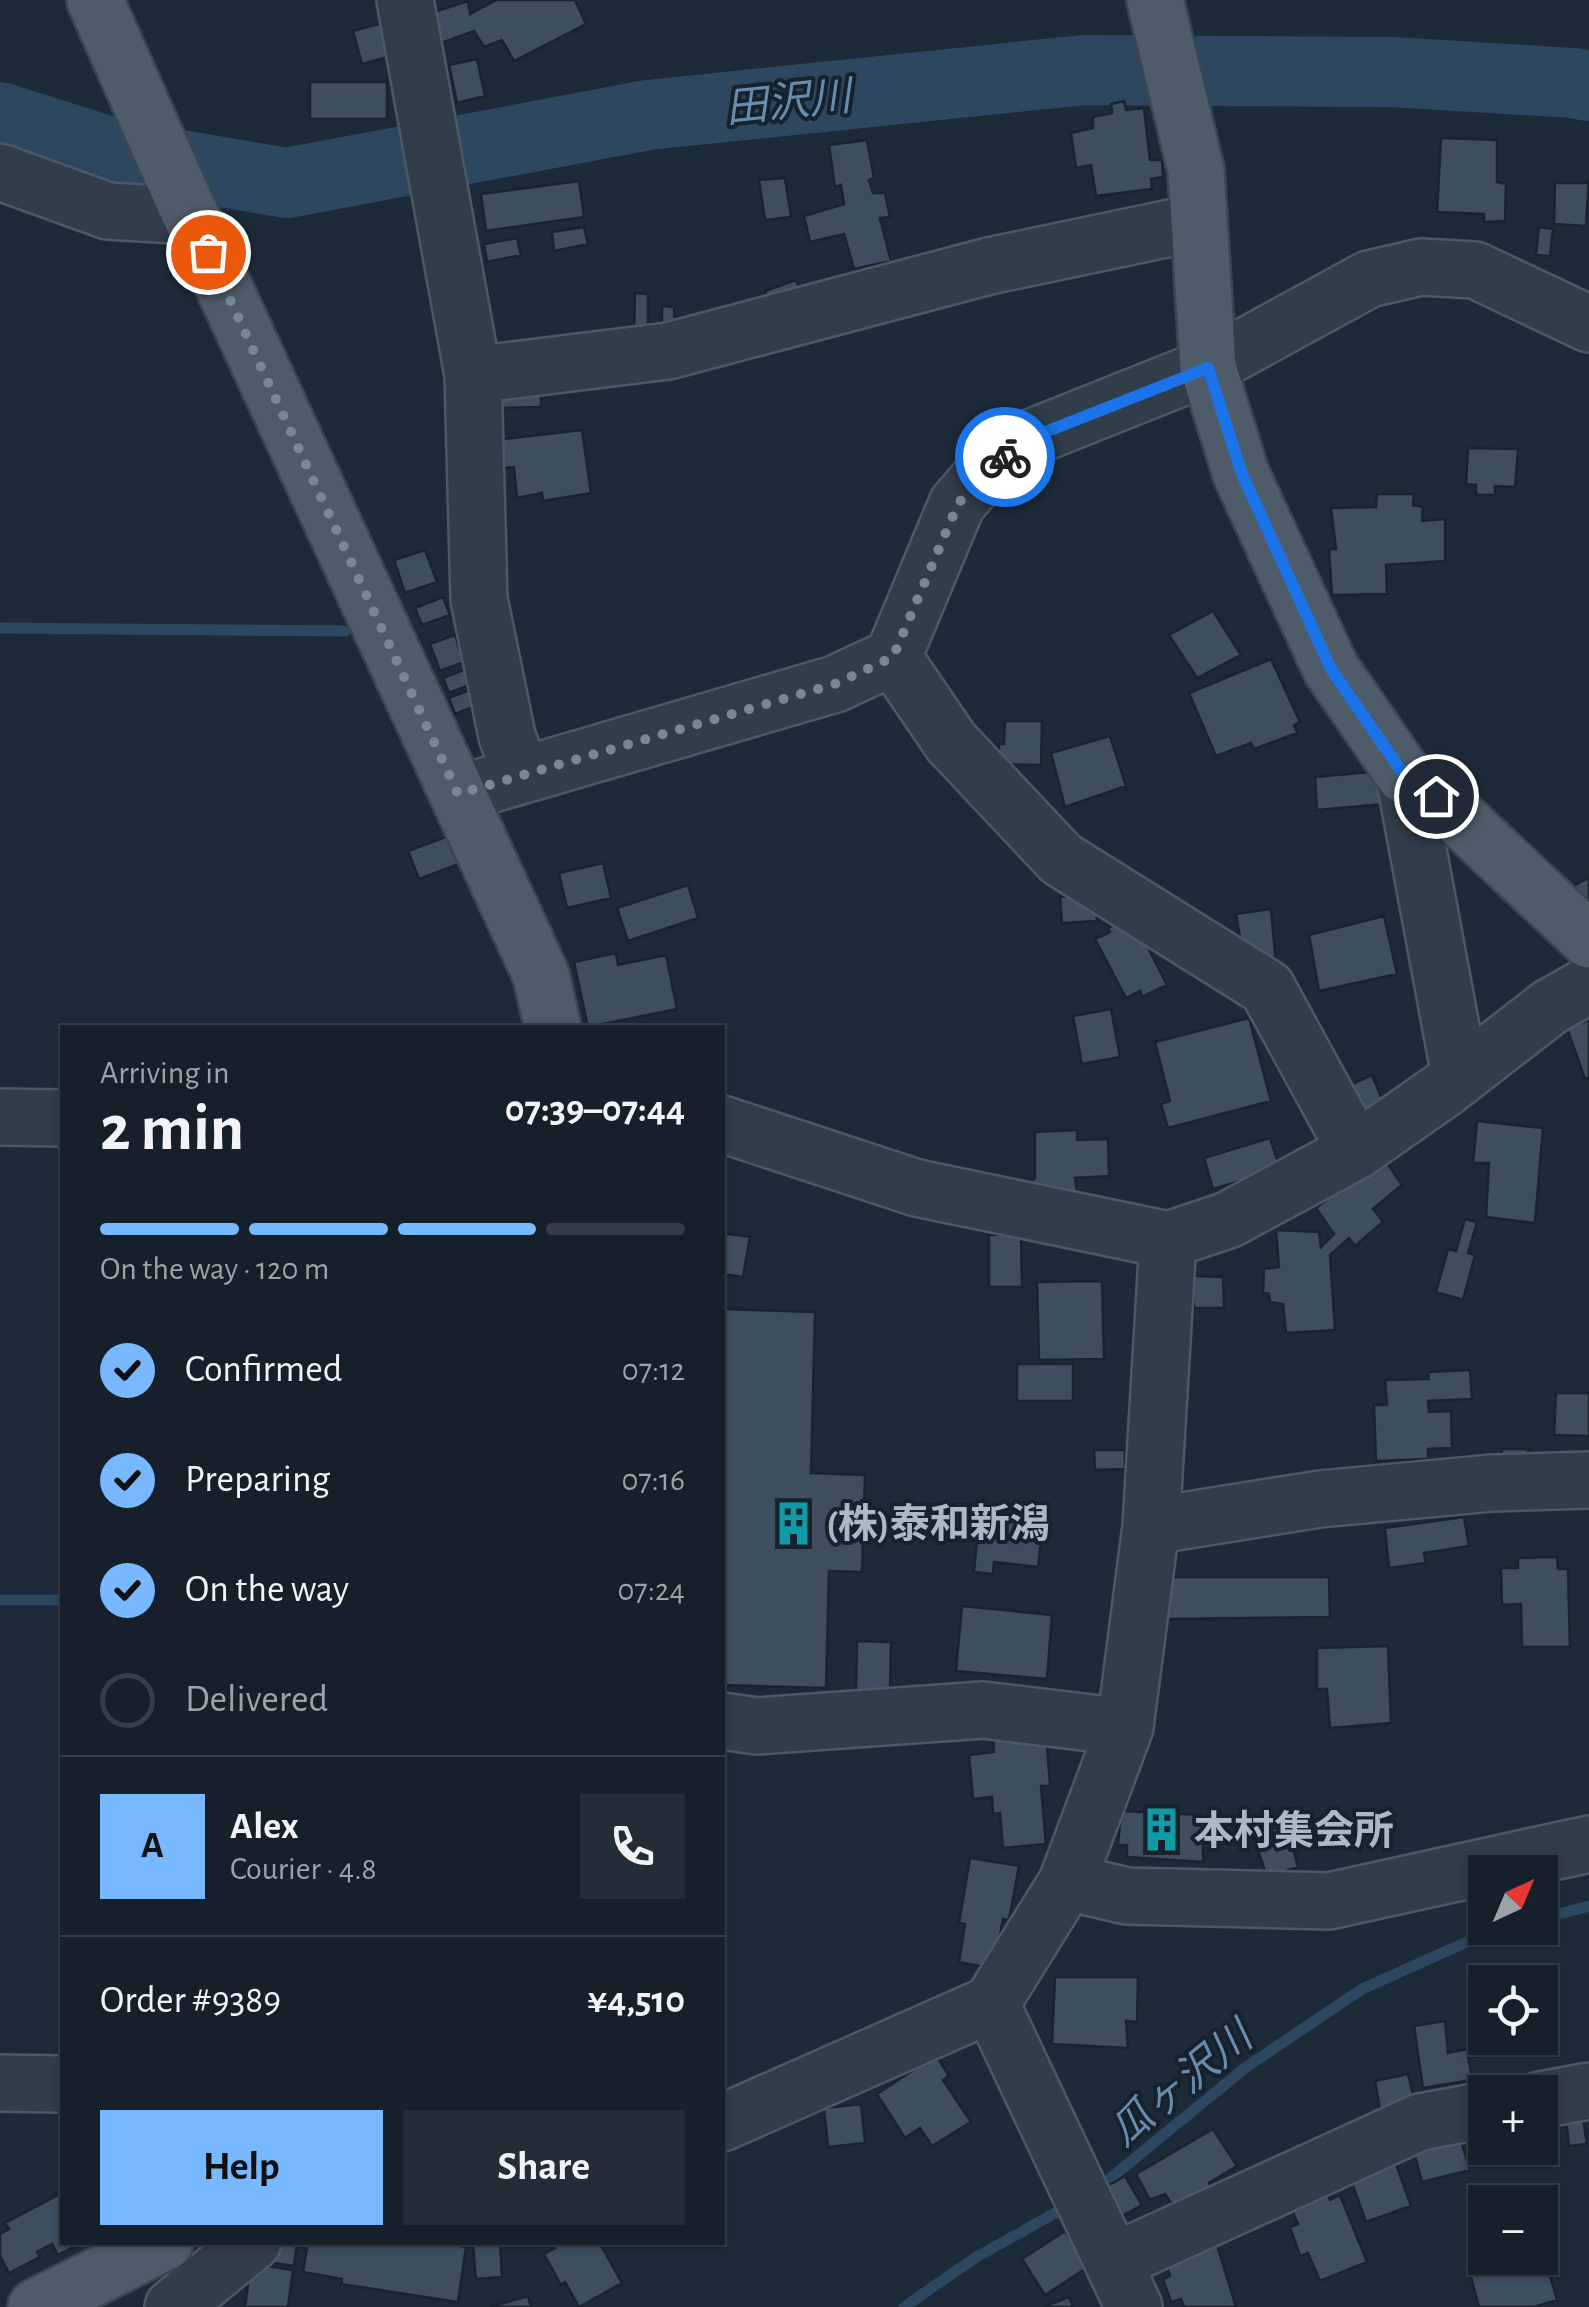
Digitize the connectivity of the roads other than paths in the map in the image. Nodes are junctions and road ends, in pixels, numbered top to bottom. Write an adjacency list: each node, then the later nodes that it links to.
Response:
1 (95, 0): 6 (main road)
2 (1154, 0): 5 (main road)
3 (410, 24): 9 (street)
4 (0, 172): 6 (street)
5 (1197, 196): 8 (main road); 9 (street)
6 (186, 204): 13 (main road)
7 (1589, 324): 8 (street)
8 (1208, 368): 10 (street); 12 (main road)
9 (472, 375): 11 (street)
10 (893, 657): 11 (street); 21 (street)
11 (520, 774): 13 (street)
12 (1404, 775): 14 (main road); 17 (street)
13 (458, 794): 16 (main road)
14 (1589, 940)
15 (1589, 985): 17 (street)
16 (552, 1025)
17 (1460, 1076): 21 (street)
18 (0, 1117): 19 (street)
19 (60, 1118)
20 (725, 1125): 22 (street)
21 (1356, 1151): 22 (street)
22 (1168, 1240): 24 (street)
23 (1589, 1480): 24 (street)
24 (1151, 1526): 26 (street)
25 (725, 1722): 26 (street)
26 (1126, 1727): 28 (street)
27 (1589, 1844): 28 (street)
28 (1067, 1882): 29 (street)
29 (990, 2004): 35 (street); 38 (street)
30 (0, 2083): 31 (street)
31 (60, 2084)
32 (1589, 2091): 33 (street)
33 (1558, 2097)
34 (1468, 2113): 38 (street)
35 (725, 2122)
36 (159, 2245): 39 (main road)
37 (249, 2245): 40 (street)
38 (1123, 2284)
39 (36, 2307)
40 (173, 2307)

